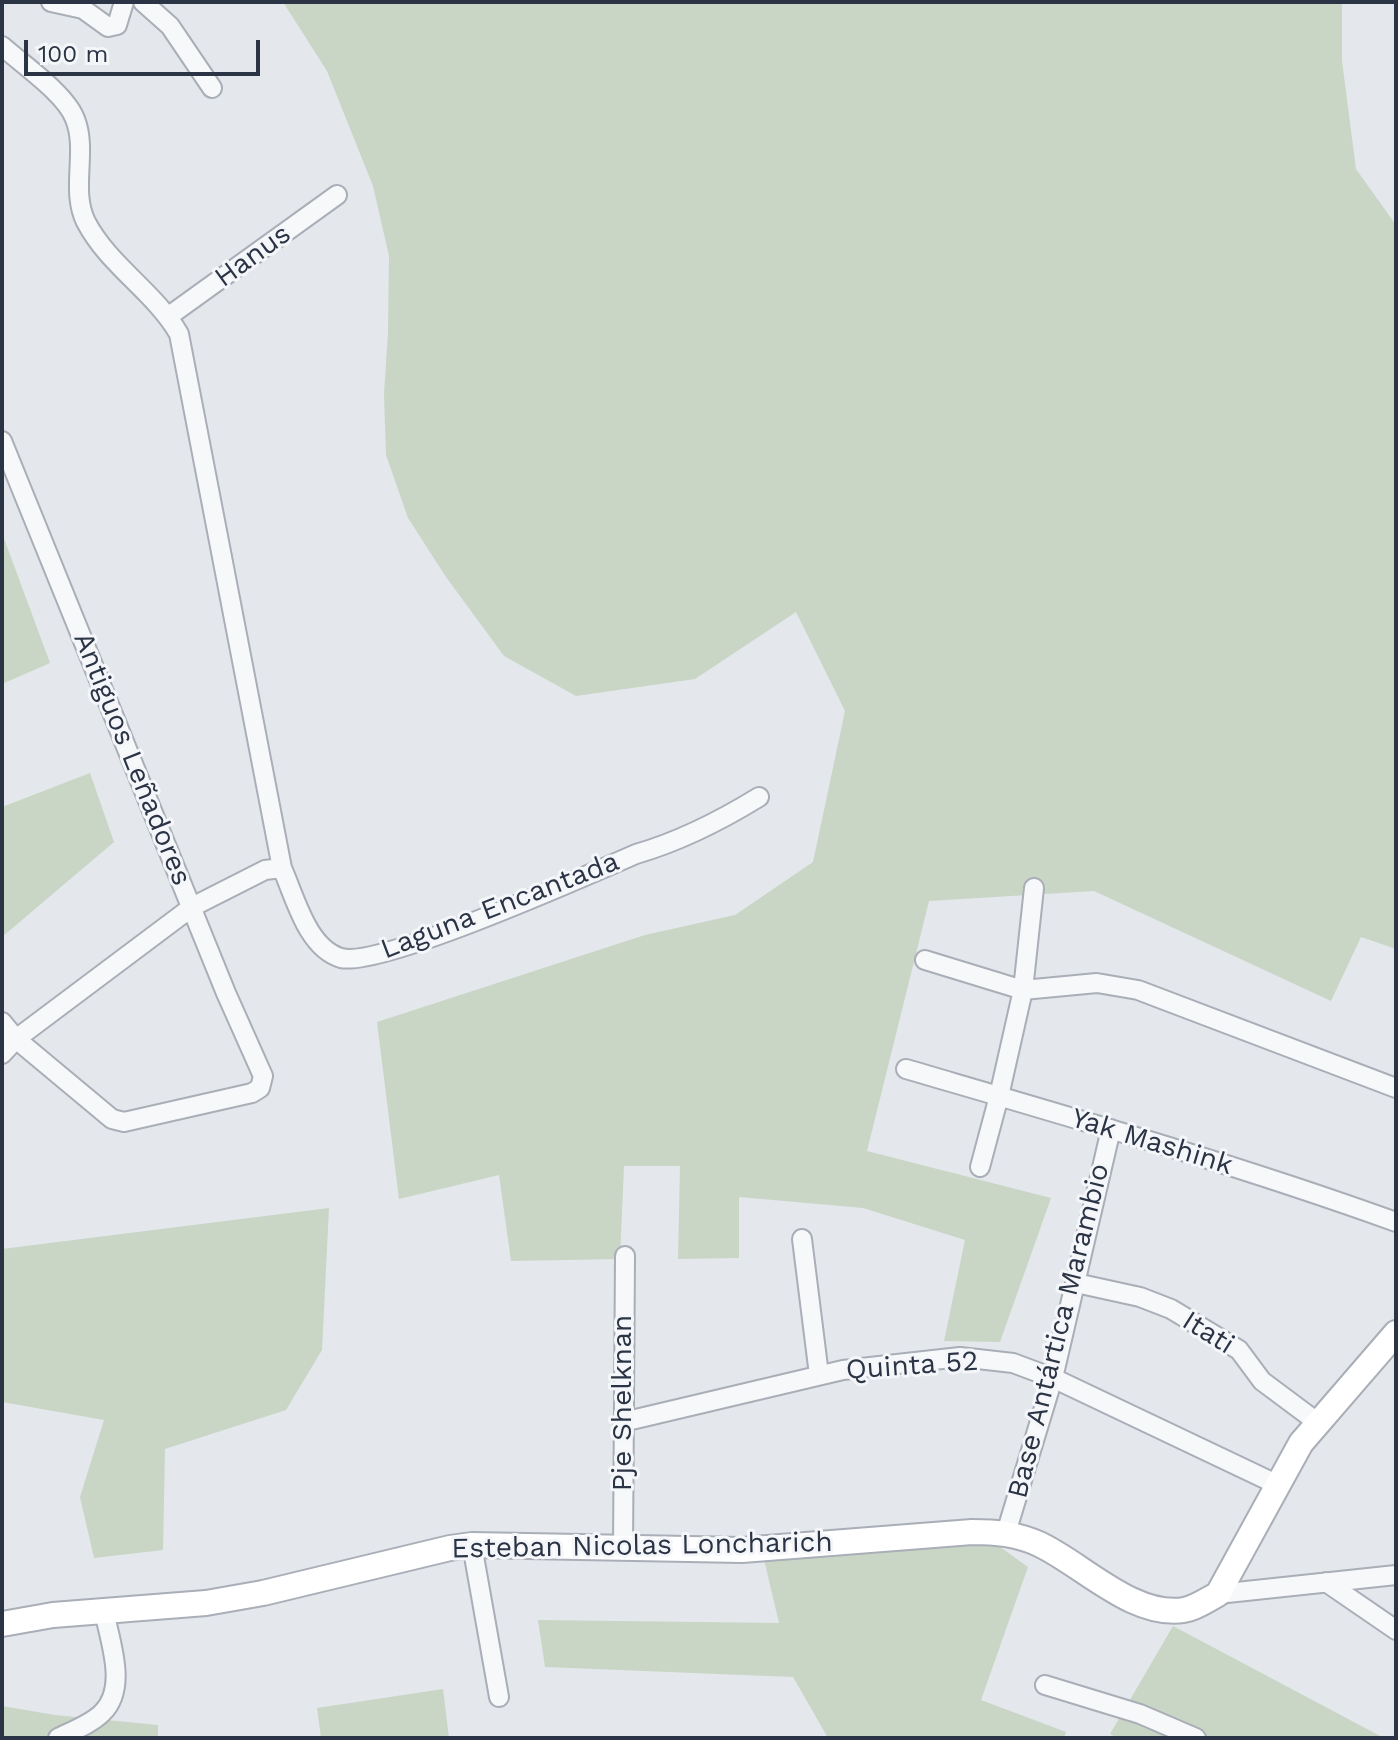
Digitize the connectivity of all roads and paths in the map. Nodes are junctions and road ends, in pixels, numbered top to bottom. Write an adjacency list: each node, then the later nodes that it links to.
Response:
1 (51, 2): 2 (street)
2 (124, 2)
3 (143, 2): 5 (street)
4 (2, 46): 7 (street)
5 (212, 88)
6 (337, 195): 7 (street, Hanus)
7 (169, 316): 10 (street, Laguna Encantada)
8 (2, 441): 12 (street, Antiguos Leñadores)
9 (759, 797): 10 (street, Laguna Encantada)
10 (282, 868): 12 (street)
11 (1034, 888): 14 (street)
12 (192, 907): 16 (street); 16 (street, Antiguos Leñadores)
13 (925, 960): 14 (street)
14 (1023, 990): 19 (street); 20 (street)
15 (2, 1022): 16 (street)
16 (16, 1039): 17 (street)
17 (2, 1054)
18 (906, 1069): 20 (street, Yak Mashink)
19 (1396, 1088)
20 (999, 1096): 21 (street, Yak Mashink); 22 (street)
21 (1111, 1129): 23 (street, Yak Mashink); 26 (street, Base Antártica Marambio)
22 (980, 1167)
23 (1396, 1222)
24 (802, 1239): 28 (street)
25 (625, 1256): 30 (street, Pje Shelknan)
26 (1076, 1283): 29 (street, Base Antártica Marambio); 31 (street, Itati)
27 (1396, 1333): 31 (street)
28 (819, 1375): 29 (street, Quinta 52); 30 (street, Quinta 52)
29 (1053, 1378): 32 (street, Quinta 52); 33 (street, Base Antártica Marambio)
30 (623, 1422): 35 (street, Pje Shelknan)
31 (1317, 1422): 32 (street)
32 (1276, 1484): 38 (street)
33 (1006, 1533): 35 (street, Esteban Nicolas Loncharich); 38 (street, Esteban Nicolas Loncharich)
34 (472, 1545): 35 (street, Esteban Nicolas Loncharich); 39 (street, Esteban Nicolas Loncharich); 43 (street)
35 (623, 1549)
36 (1396, 1575): 37 (street)
37 (1326, 1582): 38 (street); 41 (street)
38 (1218, 1594)
39 (104, 1611): 40 (street, Esteban Nicolas Loncharich); 44 (street)
40 (2, 1624)
41 (1396, 1630)
42 (1045, 1685): 45 (street)
43 (499, 1697)
44 (58, 1738)
45 (1196, 1738)

